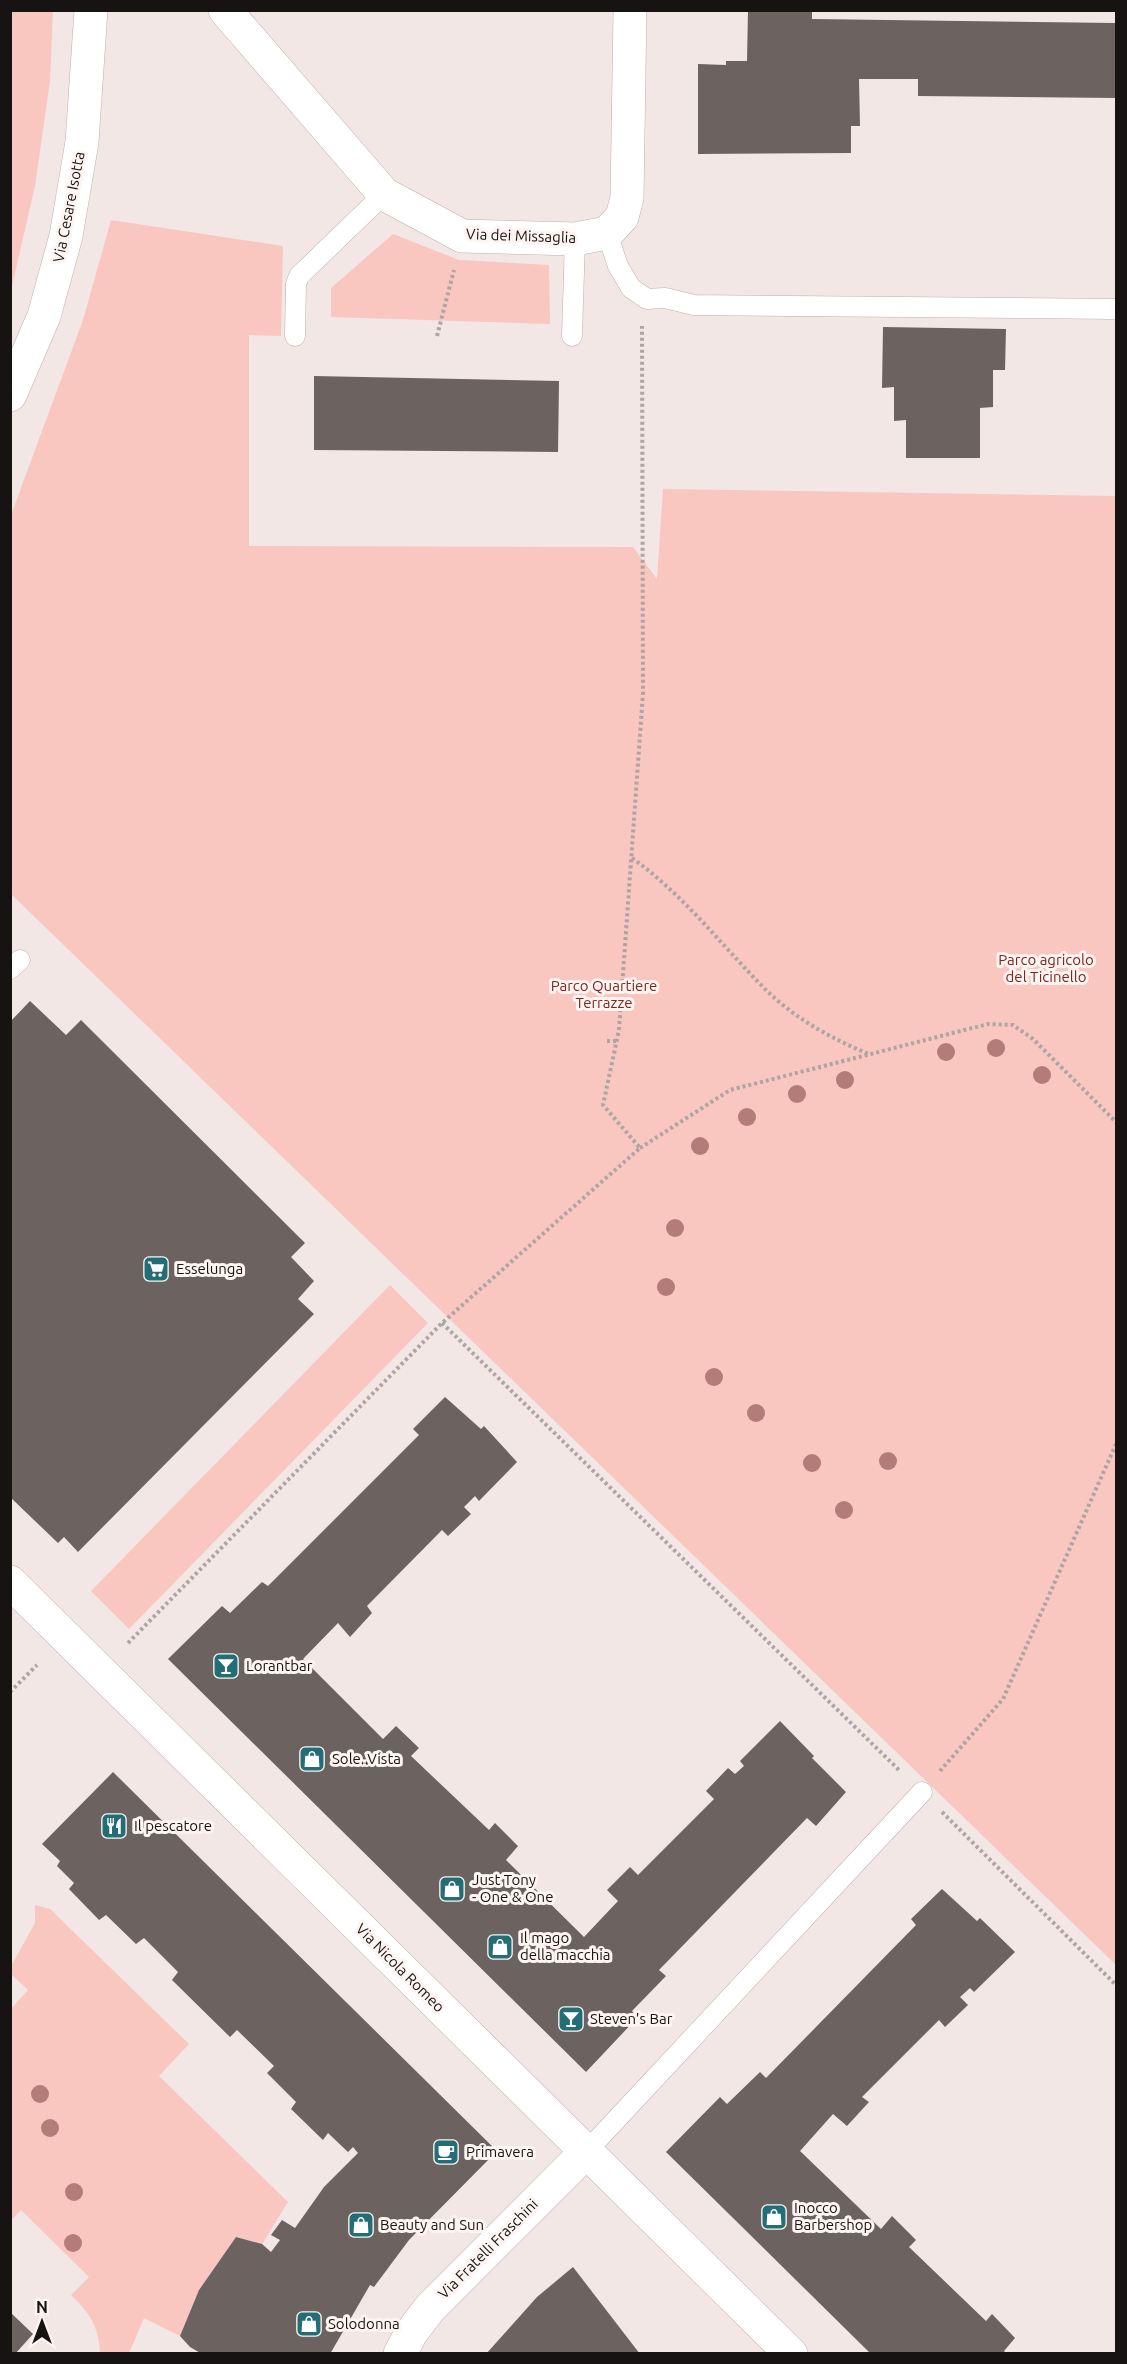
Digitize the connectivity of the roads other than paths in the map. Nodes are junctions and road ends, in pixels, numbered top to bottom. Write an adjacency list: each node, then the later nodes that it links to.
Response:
1 (91, 10): 10 (street, Via Cesare Isotta)
2 (225, 10): 4 (street, Via dei Missaglia)
3 (630, 10): 5 (street)
4 (384, 194): 6 (street, Via dei Missaglia); 8 (lane)
5 (607, 232): 6 (street, Via dei Missaglia); 7 (lane)
6 (574, 240): 9 (lane)
7 (1116, 309)
8 (295, 336)
9 (572, 336)
10 (10, 395)
11 (10, 1582): 13 (street, Via Nicola Romeo)
12 (922, 1792): 13 (lane)
13 (586, 2152): 14 (street, Via Fratelli Fraschini); 15 (street, Via Nicola Romeo)
14 (400, 2354)
15 (790, 2354)

